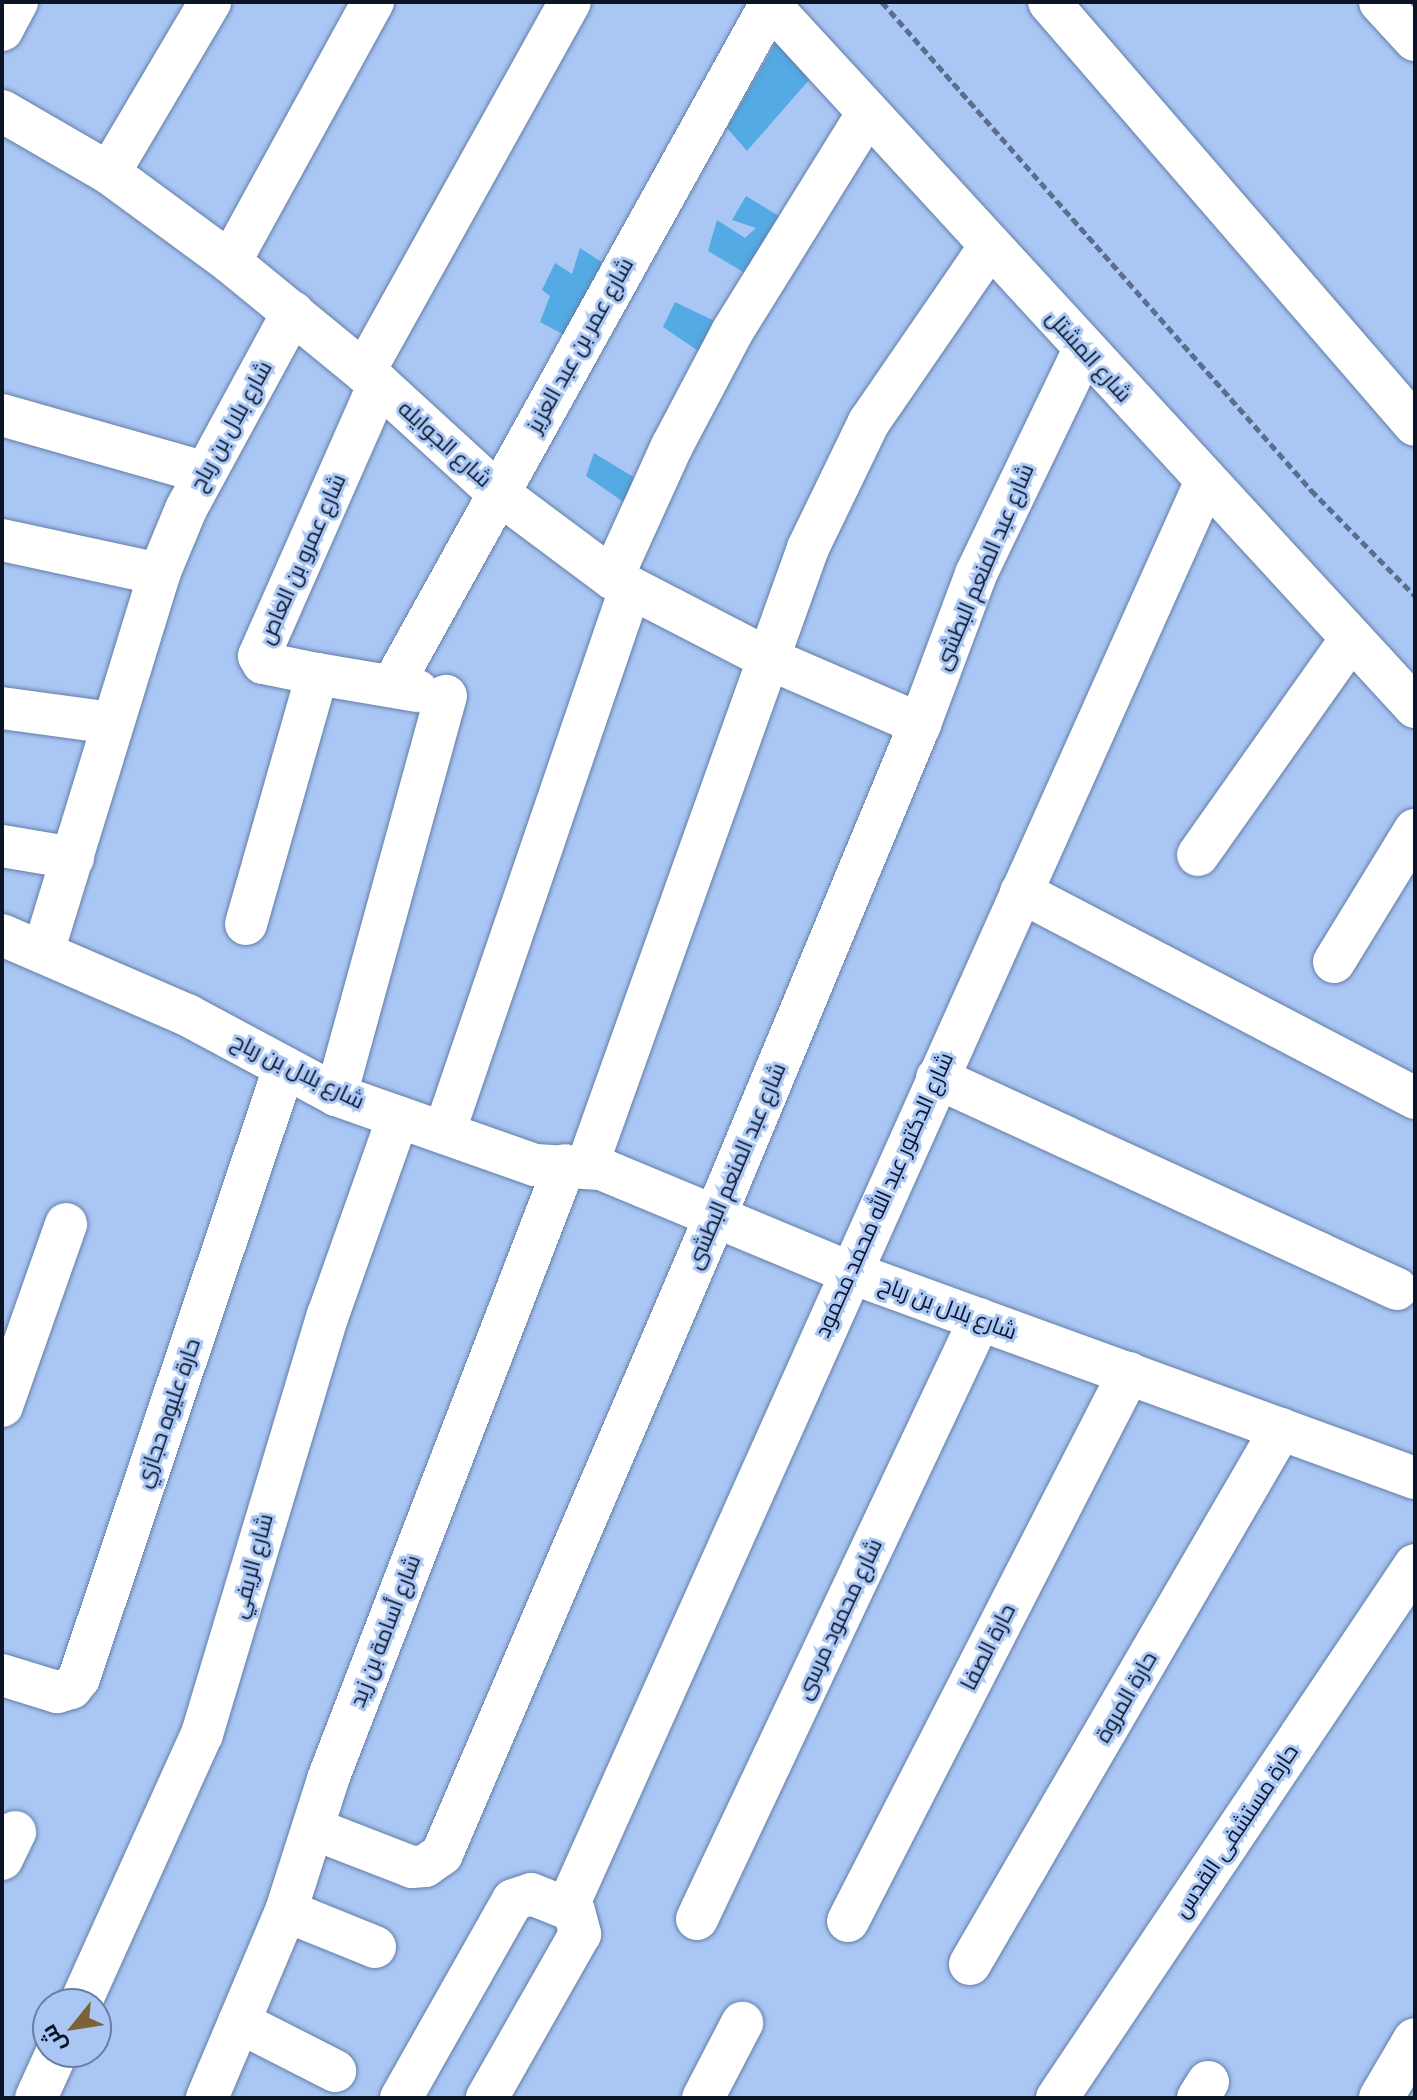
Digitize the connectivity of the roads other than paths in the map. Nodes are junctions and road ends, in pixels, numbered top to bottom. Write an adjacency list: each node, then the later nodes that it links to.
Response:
1 (17, 2): 8 (street)
2 (210, 2): 12 (street)
3 (373, 2): 14 (street)
4 (570, 2): 17 (street)
5 (1049, 2): 19 (street)
6 (1380, 2): 9 (street)
7 (769, 4): 10 (street, شارع المشتل); 22 (street, شارع عمر بن عبد العزيز)
8 (2, 30)
9 (1415, 40)
10 (868, 113): 13 (street, شارع المشتل); 25 (street)
11 (4, 116): 12 (street, شارع الجوايله)
12 (109, 173): 14 (street, شارع الجوايله)
13 (990, 246): 16 (street, شارع المشتل); 27 (street, شارع أسامة بن زيد)
14 (230, 262): 15 (street, شارع الجوايله)
15 (293, 312): 17 (street, شارع الجوايله); 20 (street, شارع بلال بن رباح)
16 (1084, 350): 21 (street, شارع المشتل); 33 (street, شارع عبد المنعم البطشى)
17 (372, 378): 22 (street, شارع الجوايله); 28 (street, شارع عمرو بن العاص)
18 (2, 415): 20 (street)
19 (1415, 425)
20 (205, 473): 24 (street, شارع بلال بن رباح)
21 (1205, 483): 26 (street, شارع المشتل); 38 (street, شارع الدكتور عبد الله محمد محمود)
22 (498, 493): 25 (street, شارع الجوايله); 29 (street, شارع عمر بن عبد العزيز)
23 (2, 540): 24 (street)
24 (159, 574): 32 (street, شارع بلال بن رباح)
25 (621, 584): 27 (street, شارع الجوايله); 48 (street)
26 (1350, 640): 30 (street, شارع المشتل); 36 (street)
27 (765, 657): 33 (street, شارع الجوايله); 49 (street, شارع أسامة بن زيد)
28 (317, 674): 29 (street); 39 (street)
29 (392, 686): 45 (street)
30 (1415, 707)
31 (2, 708): 32 (street)
32 (111, 723): 37 (street, شارع بلال بن رباح)
33 (920, 724): 50 (street, شارع عبد المنعم البطشى)
34 (1415, 830): 42 (street)
35 (2, 846): 37 (street)
36 (1198, 855)
37 (73, 858): 41 (street, شارع بلال بن رباح)
38 (1021, 892): 44 (street, شارع الدكتور عبد الله محمد محمود); 46 (street)
39 (246, 924)
40 (2, 935): 41 (street, شارع بلال بن رباح)
41 (43, 952): 43 (street, شارع بلال بن رباح)
42 (1334, 962)
43 (284, 1068): 45 (street, شارع بلال بن رباح); 60 (street, حارة عليوه حجازي)
44 (937, 1078): 52 (street, شارع الدكتور عبد الله محمد محمود); 53 (street)
45 (336, 1095): 47 (street, شارع بلال بن رباح)
46 (1415, 1098)
47 (398, 1117): 48 (street, شارع بلال بن رباح); 68 (street, شارع الريفي)
48 (444, 1133): 49 (street, شارع بلال بن رباح)
49 (576, 1165): 50 (street, شارع بلال بن رباح); 61 (street, شارع أسامة بن زيد)
50 (715, 1217): 52 (street, شارع بلال بن رباح); 61 (street, شارع عبد المنعم البطشى)
51 (66, 1224): 56 (street)
52 (849, 1272): 54 (street, شارع بلال بن رباح); 62 (street, شارع الدكتور عبد الله محمد محمود)
53 (1397, 1289)
54 (980, 1319): 55 (street, شارع بلال بن رباح); 64 (street, شارع محمود مرسى)
55 (1129, 1373): 57 (street, شارع بلال بن رباح); 65 (street, حارة الصفا)
56 (2, 1406)
57 (1281, 1429): 58 (street, شارع بلال بن رباح); 67 (street, حارة المروة)
58 (1415, 1478)
59 (1415, 1565): 80 (street, حارة مستشفى القدس)
60 (2, 1675)
61 (314, 1829): 63 (street, شارع أسامة بن زيد)
62 (567, 1908): 77 (street); 78 (street)
63 (286, 1911): 66 (street); 69 (street, شارع أسامة بن زيد)
64 (697, 1919)
65 (848, 1921)
66 (375, 1947)
67 (970, 1964)
68 (87, 1988)
69 (239, 2022): 73 (street); 76 (street, شارع أسامة بن زيد)
70 (742, 2023): 79 (street)
71 (1415, 2040): 81 (street)
72 (50, 2068): 75 (street)
73 (335, 2071)
74 (1415, 2087): 82 (street)
75 (36, 2098)
76 (207, 2098)
77 (401, 2098)
78 (487, 2098)
79 (703, 2098)
80 (1057, 2098)
81 (1381, 2098)
82 (1409, 2098)

